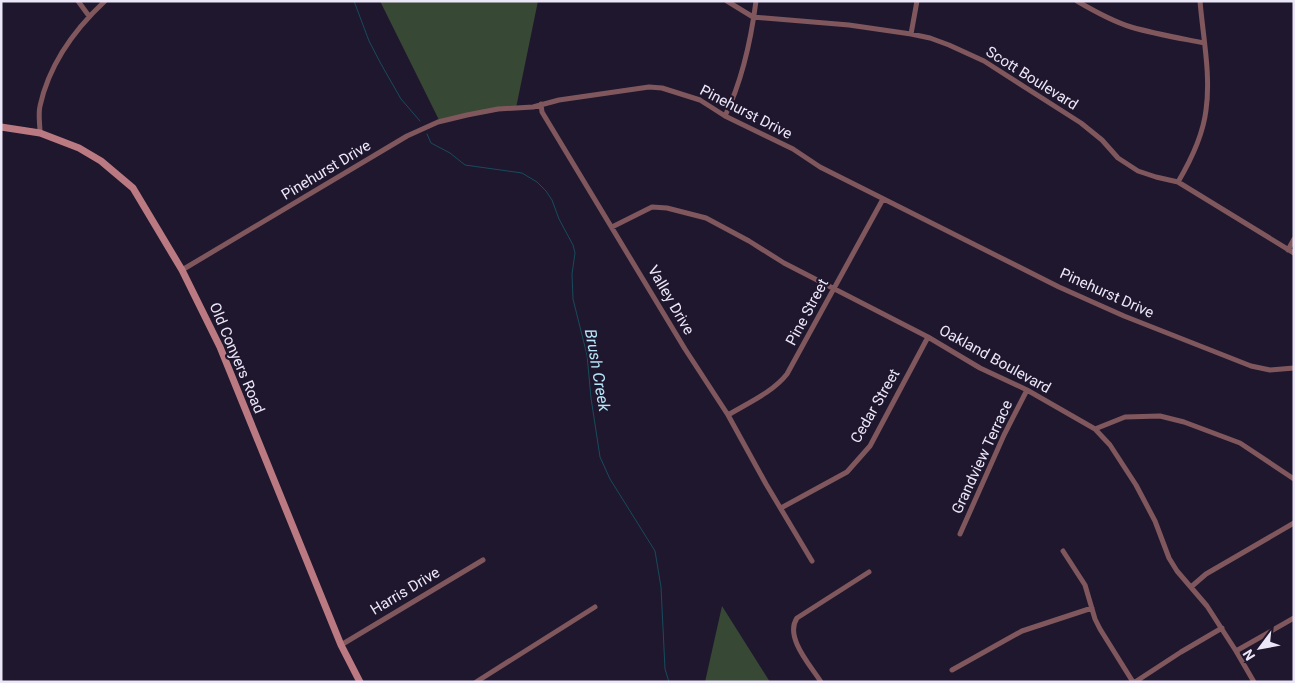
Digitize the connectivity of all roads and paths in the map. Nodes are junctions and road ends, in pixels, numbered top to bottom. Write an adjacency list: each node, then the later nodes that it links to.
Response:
1 (78, 1): 8 (street)
2 (104, 1): 8 (street)
3 (727, 1): 9 (street, Scott Boulevard)
4 (756, 1): 9 (street)
5 (917, 1): 10 (street)
6 (1077, 1): 11 (street)
7 (1200, 1): 11 (street)
8 (88, 16): 15 (street)
9 (753, 17): 10 (street, Scott Boulevard); 13 (street)
10 (911, 34): 16 (street, Scott Boulevard)
11 (1204, 43): 16 (street)
12 (541, 104): 13 (street, Pinehurst Drive); 18 (street, Valley Drive); 21 (street, Pinehurst Drive)
13 (725, 116): 17 (street, Pinehurst Drive)
14 (1, 127): 15 (street, Old Conyers Road)
15 (40, 133): 21 (street, Old Conyers Road)
16 (1178, 182): 20 (street, Scott Boulevard)
17 (883, 200): 22 (street, Pine Street); 24 (street, Pinehurst Drive)
18 (612, 227): 22 (street, Oakland Boulevard); 26 (street, Valley Drive)
19 (1294, 239): 20 (street)
20 (1291, 251)
21 (182, 270): 41 (street, Old Conyers Road)
22 (833, 289): 23 (street, Oakland Boulevard); 26 (street, Pine Street)
23 (928, 337): 25 (street, Oakland Boulevard); 29 (street, Cedar Street)
24 (1294, 368)
25 (1027, 390): 27 (street, Oakland Boulevard); 31 (street, Grandview Terrace)
26 (728, 415): 29 (street, Valley Drive)
27 (1095, 429): 28 (street); 36 (street, Oakland Boulevard)
28 (1294, 478)
29 (781, 508): 34 (street, Valley Drive)
30 (1294, 523): 36 (street)
31 (960, 534)
32 (1063, 551): 38 (street)
33 (483, 560): 41 (street, Harris Drive)
34 (812, 561)
35 (869, 572): 46 (street)
36 (1191, 586): 40 (street, Oakland Boulevard)
37 (595, 607): 45 (street)
38 (1092, 608): 43 (street); 47 (street)
39 (1294, 618): 42 (street)
40 (1222, 628): 42 (street, Oakland Boulevard); 47 (street)
41 (341, 644): 44 (street, Old Conyers Road)
42 (1236, 651): 48 (street, Oakland Boulevard)
43 (952, 670)
44 (360, 682)
45 (476, 682)
46 (821, 682)
47 (1134, 682)
48 (1254, 682)

